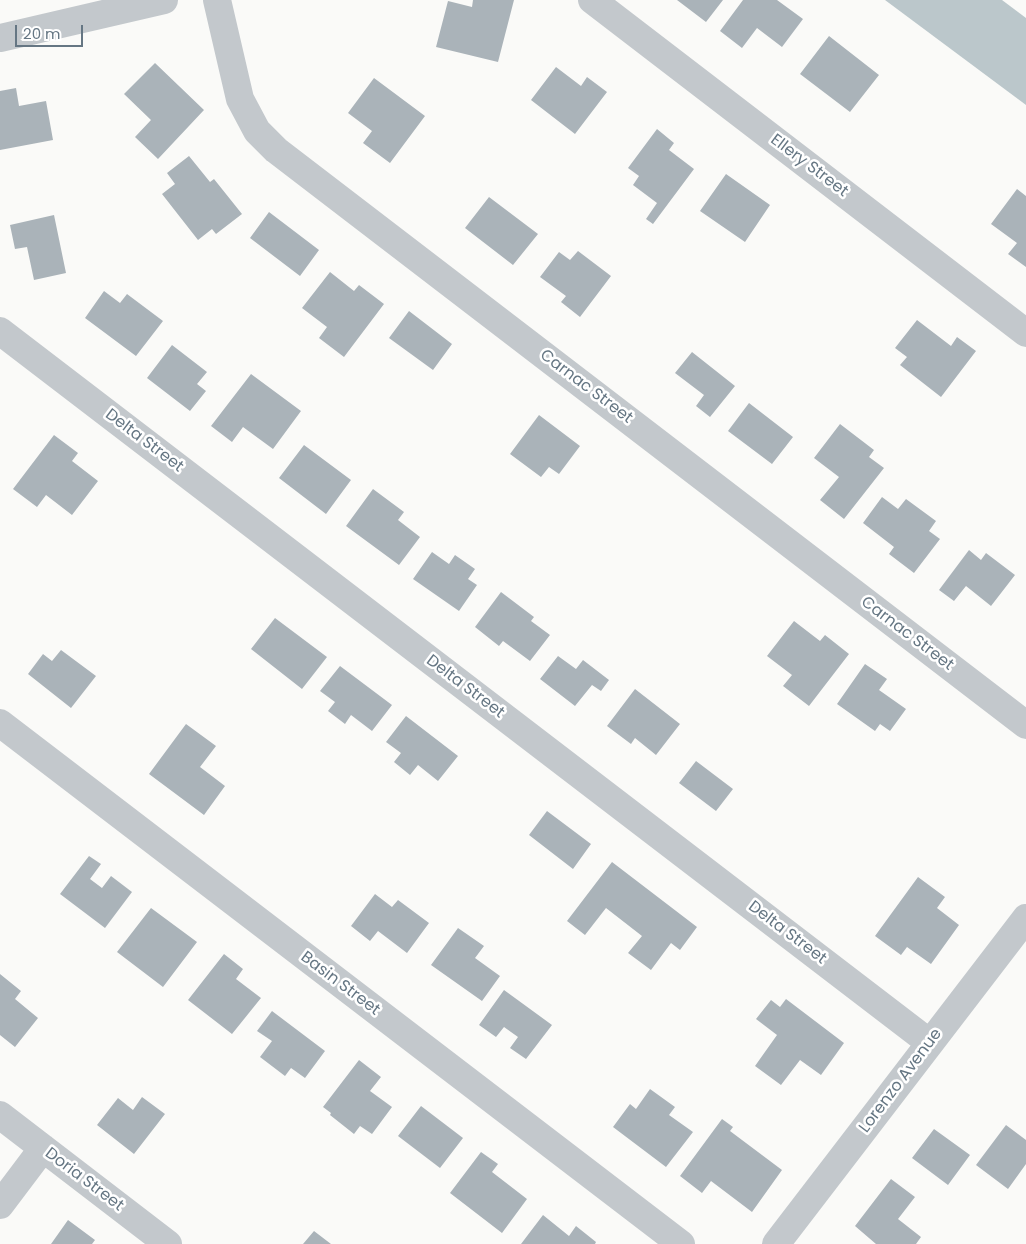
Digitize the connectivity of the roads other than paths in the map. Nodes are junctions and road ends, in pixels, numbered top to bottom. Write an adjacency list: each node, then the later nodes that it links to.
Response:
1 (164, 0): 4 (street)
2 (217, 0): 8 (street, Carnac Street)
3 (592, 0): 6 (street, Ellery Street)
4 (0, 38)
5 (0, 331): 10 (street, Delta Street)
6 (1026, 333)
7 (0, 723): 15 (street, Basin Street)
8 (1026, 725)
9 (1026, 918): 10 (street, Lorenzo Avenue)
10 (930, 1043): 16 (street, Lorenzo Avenue)
11 (0, 1115): 12 (street, Doria Street)
12 (44, 1148): 13 (street); 14 (street, Doria Street)
13 (0, 1205)
14 (168, 1244)
15 (680, 1244)
16 (776, 1244)

